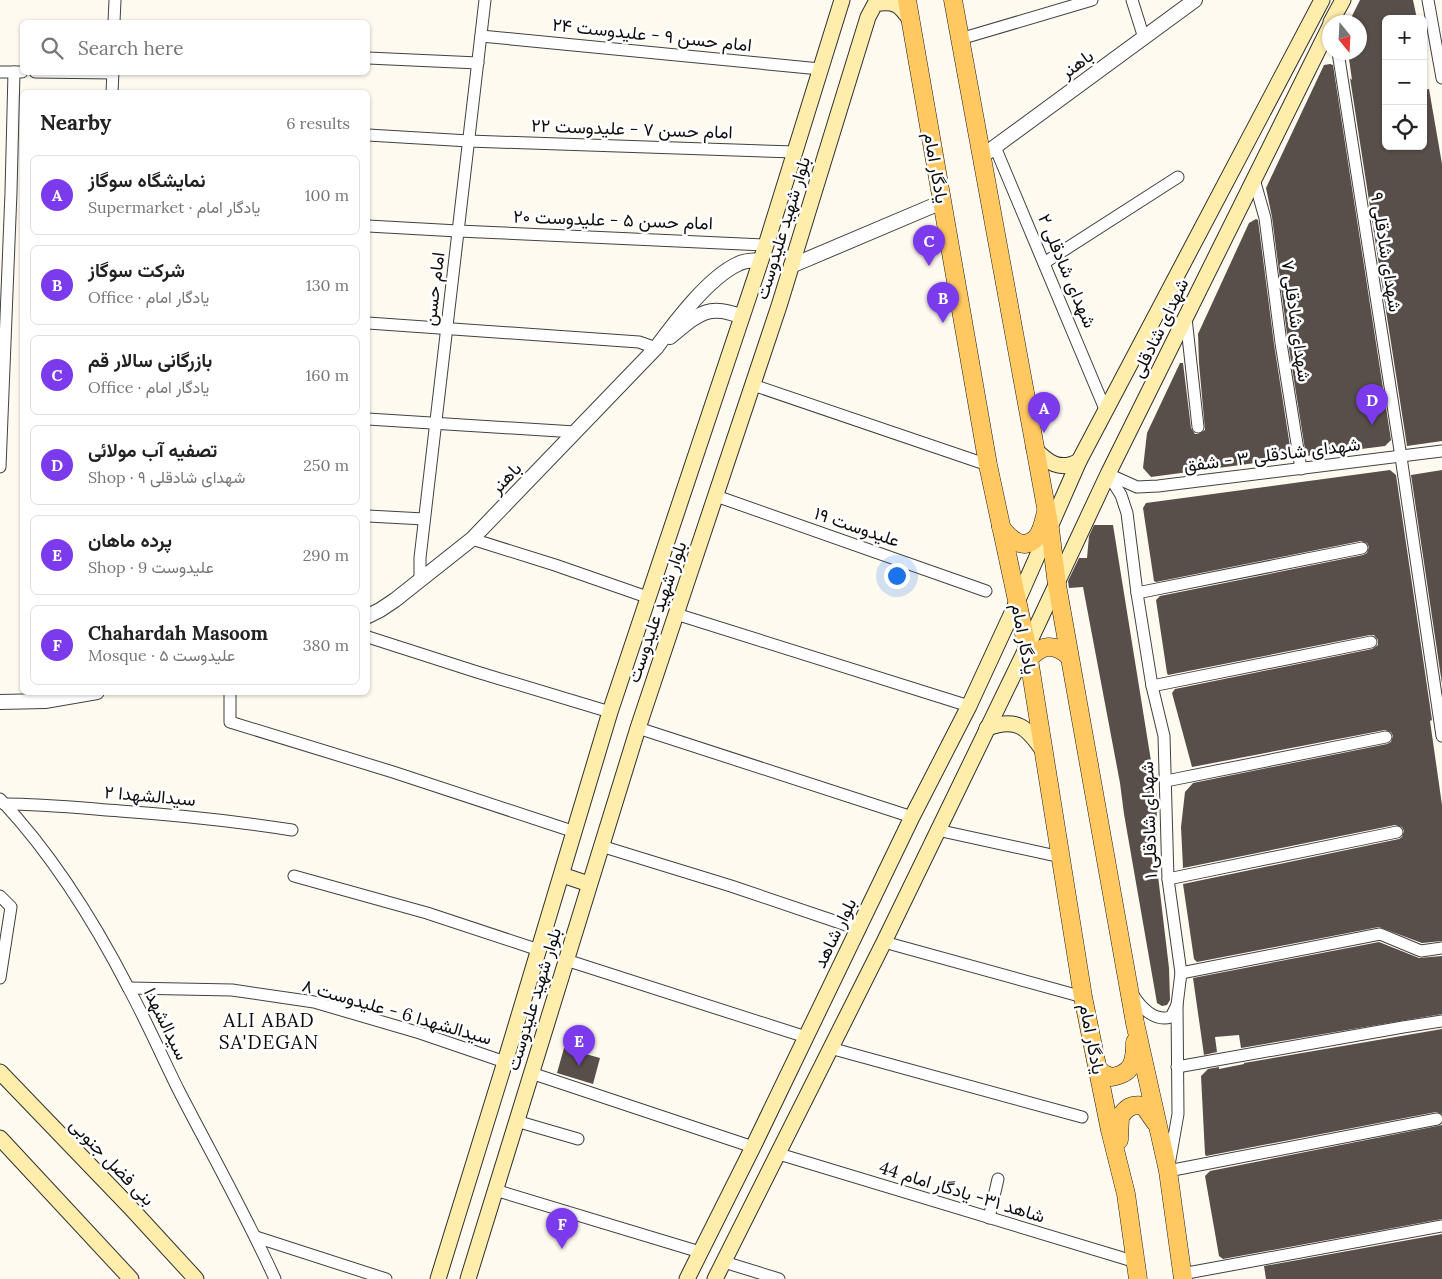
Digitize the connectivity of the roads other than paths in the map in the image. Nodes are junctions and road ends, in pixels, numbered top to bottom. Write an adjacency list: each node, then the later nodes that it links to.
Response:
1 (115, 0): 13 (street)
2 (485, 0): 15 (street, امام حسن)
3 (842, 0): 22 (main road, بلوار شهید علیدوست)
4 (907, 0): 14 (main road, یادگار امام)
5 (953, 0): 17 (main road)
6 (1092, 0): 17 (street)
7 (1132, 0): 16 (street)
8 (1195, 0): 16 (street, باهنر)
9 (1322, 0): 28 (main road, شهدای شادقلی)
10 (1343, 0): 12 (main road)
11 (1428, 0): 26 (street)
12 (1335, 15)
13 (114, 20)
14 (911, 21): 38 (main road, یادگار امام); 44 (main road, بلوار شهید علیدوست)
15 (481, 36): 21 (street, امام حسن); 22 (street, امام حسن ۹ - علیدوست ۲۴)
16 (1144, 38): 32 (street, باهنر)
17 (960, 39): 34 (main road)
18 (1322, 41): 30 (main road, شهدای شادقلی)
19 (370, 58): 21 (street)
20 (1339, 60): 60 (street, شهدای شادقلی ۹)
21 (478, 63): 31 (street, امام حسن)
22 (820, 69): 33 (main road, بلوار شهید علیدوست)
23 (0, 72): 24 (street)
24 (18, 72): 37 (street)
25 (113, 75): 27 (street)
26 (1442, 78)
27 (112, 90)
28 (1254, 128): 30 (main road); 53 (main road, شهدای شادقلی)
29 (370, 135): 31 (street, امام حسن ۷ - علیدوست ۲۲)
30 (1274, 138): 36 (main road, شهدای شادقلی)
31 (469, 141): 33 (street, امام حسن ۷ - علیدوست ۲۲); 40 (street, امام حسن)
32 (996, 147): 34 (street, باهنر); 43 (street, شهدای شادقلی ۲)
33 (795, 152): 41 (main road, بلوار شهید علیدوست)
34 (981, 158): 58 (main road)
35 (1178, 177): 43 (street)
36 (1254, 179): 47 (main road, شهدای شادقلی); 64 (street, شهدای شادقلی ۷)
37 (6, 192): 45 (street)
38 (942, 202): 44 (street); 62 (main road, یادگار امام)
39 (370, 226): 40 (street, امام حسن ۵ - علیدوست ۲۰)
40 (458, 231): 41 (street, امام حسن ۵ - علیدوست ۲۰); 49 (street, امام حسن)
41 (766, 244): 42 (main road, بلوار شهید علیدوست)
42 (761, 260): 46 (main road, بلوار شهید علیدوست); 50 (street, باهنر)
43 (1044, 263): 53 (street, شهدای شادقلی ۲)
44 (790, 266): 51 (main road, بلوار شهید علیدوست)
45 (3, 297): 52 (street)
46 (742, 317): 50 (street, باهنر); 78 (main road, بلوار شهید علیدوست)
47 (1186, 318): 56 (street); 65 (main road, شهدای شادقلی)
48 (370, 324): 49 (street)
49 (446, 329): 50 (street); 55 (street, امام حسن)
50 (656, 348): 57 (street, باهنر)
51 (753, 385): 62 (street); 66 (main road, بلوار شهید علیدوست)
52 (2, 392): 63 (street)
53 (1105, 409): 61 (main road, شهدای شادقلی)
54 (370, 419): 55 (street)
55 (435, 424): 57 (street); 69 (street, امام حسن)
56 (1198, 427)
57 (575, 432): 72 (street, باهنر)
58 (1034, 448): 61 (main road); 67 (main road)
59 (1442, 451): 60 (street, شهدای شادقلی ۳ - شفق)
60 (1401, 457): 64 (street, شهدای شادقلی ۳ - شفق); 94 (street, شهدای شادقلی ۹)
61 (1079, 461): 71 (main road, شهدای شادقلی)
62 (988, 465): 70 (main road, یادگار امام)
63 (0, 467)
64 (1301, 470): 65 (street, شهدای شادقلی ۳ - شفق)
65 (1108, 474): 75 (main road, شهدای شادقلی); 77 (street, شهدای شادقلی ۱)
66 (716, 496): 76 (street, علیدوست ۱۹); 80 (main road, بلوار شهید علیدوست)
67 (1046, 511): 70 (main road); 71 (main road)
68 (370, 516): 69 (street)
69 (424, 520): 74 (street, امام حسن)
70 (1001, 526): 79 (main road, یادگار امام)
71 (1050, 529): 75 (main road); 79 (main road, شهدای شادقلی)
72 (472, 539): 74 (street, باهنر); 78 (street)
73 (1362, 548): 77 (street)
74 (420, 581): 81 (street, باهنر)
75 (1057, 585): 84 (main road, شهدای شادقلی); 85 (main road)
76 (986, 590)
77 (1137, 593): 86 (street, شهدای شادقلی ۱)
78 (648, 597): 91 (main road, بلوار شهید علیدوست)
79 (1017, 602): 84 (main road, یادگار امام); 90 (main road, بلوار شاهد)
80 (676, 614): 90 (street); 92 (main road, بلوار شهید علیدوست)
81 (370, 615)
82 (370, 637): 91 (street)
83 (1371, 642): 86 (street)
84 (1028, 653): 85 (main road); 93 (main road); 96 (main road, یادگار امام)
85 (1069, 656): 119 (main road)
86 (1152, 686): 97 (street, شهدای شادقلی ۱)
87 (81, 695): 89 (street)
88 (230, 695): 102 (street)
89 (0, 702)
90 (968, 706): 99 (main road, بلوار شاهد)
91 (610, 712): 102 (main road, بلوار شهید علیدوست)
92 (638, 728): 99 (street); 104 (main road, بلوار شهید علیدوست)
93 (987, 728): 96 (main road); 101 (main road)
94 (1442, 736)
95 (1386, 737): 97 (street)
96 (1044, 752): 105 (main road, یادگار امام)
97 (1166, 781): 108 (street, شهدای شادقلی ۱)
98 (2, 802): 100 (street, سیدالشهدا ۲); 118 (street, سیدالشهدا)
99 (912, 817): 111 (main road, بلوار شاهد)
100 (292, 830)
101 (937, 830): 105 (street); 112 (main road)
102 (575, 832): 106 (main road, بلوار شهید علیدوست)
103 (1397, 832): 108 (street)
104 (601, 846): 109 (main road, بلوار شهید علیدوست); 111 (street)
105 (1062, 857): 120 (main road, یادگار امام)
106 (562, 875): 109 (main road); 114 (main road, بلوار شهید علیدوست)
107 (294, 876): 114 (street)
108 (1168, 879): 116 (street, شهدای شادقلی ۱)
109 (590, 884): 115 (main road, بلوار شهید علیدوست)
110 (0, 896): 117 (street)
111 (858, 929): 124 (main road, بلوار شاهد)
112 (884, 942): 120 (street); 125 (main road)
113 (1442, 948): 116 (street)
114 (539, 950): 126 (main road, بلوار شهید علیدوست)
115 (566, 960): 124 (street); 130 (main road, بلوار شهید علیدوست)
116 (1181, 973): 121 (street, شهدای شادقلی ۱)
117 (0, 978)
118 (129, 988): 126 (street, سیدالشهدا 6 - علیدوست ۸); 145 (street, سیدالشهدا)
119 (1129, 989): 121 (street); 123 (main road)
120 (1083, 997): 128 (main road, یادگار امام)
121 (1177, 1005): 127 (street, شهدای شادقلی ۱)
122 (1442, 1021): 127 (street)
123 (1135, 1023): 128 (main road); 134 (main road)
124 (806, 1037): 137 (main road, بلوار شاهد)
125 (830, 1048): 131 (street); 138 (main road)
126 (506, 1062): 154 (main road, بلوار شهید علیدوست)
127 (1177, 1067): 139 (street, شهدای شادقلی ۱)
128 (1098, 1069): 142 (main road, یادگار امام)
129 (0, 1072): 151 (main road, بنی فضل جنوبی)
130 (531, 1073): 133 (main road, بلوار شهید علیدوست); 137 (street)
131 (1082, 1117)
132 (1437, 1119): 139 (street)
133 (516, 1121): 136 (street); 141 (main road, بلوار شهید علیدوست)
134 (1160, 1132): 139 (main road); 142 (main road)
135 (0, 1138): 150 (main road)
136 (578, 1139)
137 (753, 1146): 146 (main road, بلوار شاهد)
138 (779, 1154): 143 (street, شاهد ۳۱- یادگار امام 44); 147 (main road)
139 (1168, 1171): 149 (main road)
140 (998, 1179): 143 (street)
141 (496, 1190): 146 (street); 155 (main road, بلوار شهید علیدوست)
142 (1126, 1194): 148 (main road, یادگار امام)
143 (989, 1218): 148 (street, شاهد ۳۱- یادگار امام 44)
144 (1442, 1226): 149 (street)
145 (256, 1236): 152 (street, سیدالشهدا); 153 (street)
146 (700, 1252): 156 (main road, بلوار شاهد)
147 (724, 1262): 157 (main road); 158 (street)
148 (1137, 1270)
149 (1182, 1276)
150 (131, 1279)
151 (196, 1279)
152 (275, 1279)
153 (386, 1279)
154 (438, 1279)
155 (468, 1279)
156 (687, 1279)
157 (716, 1279)
158 (779, 1279)

